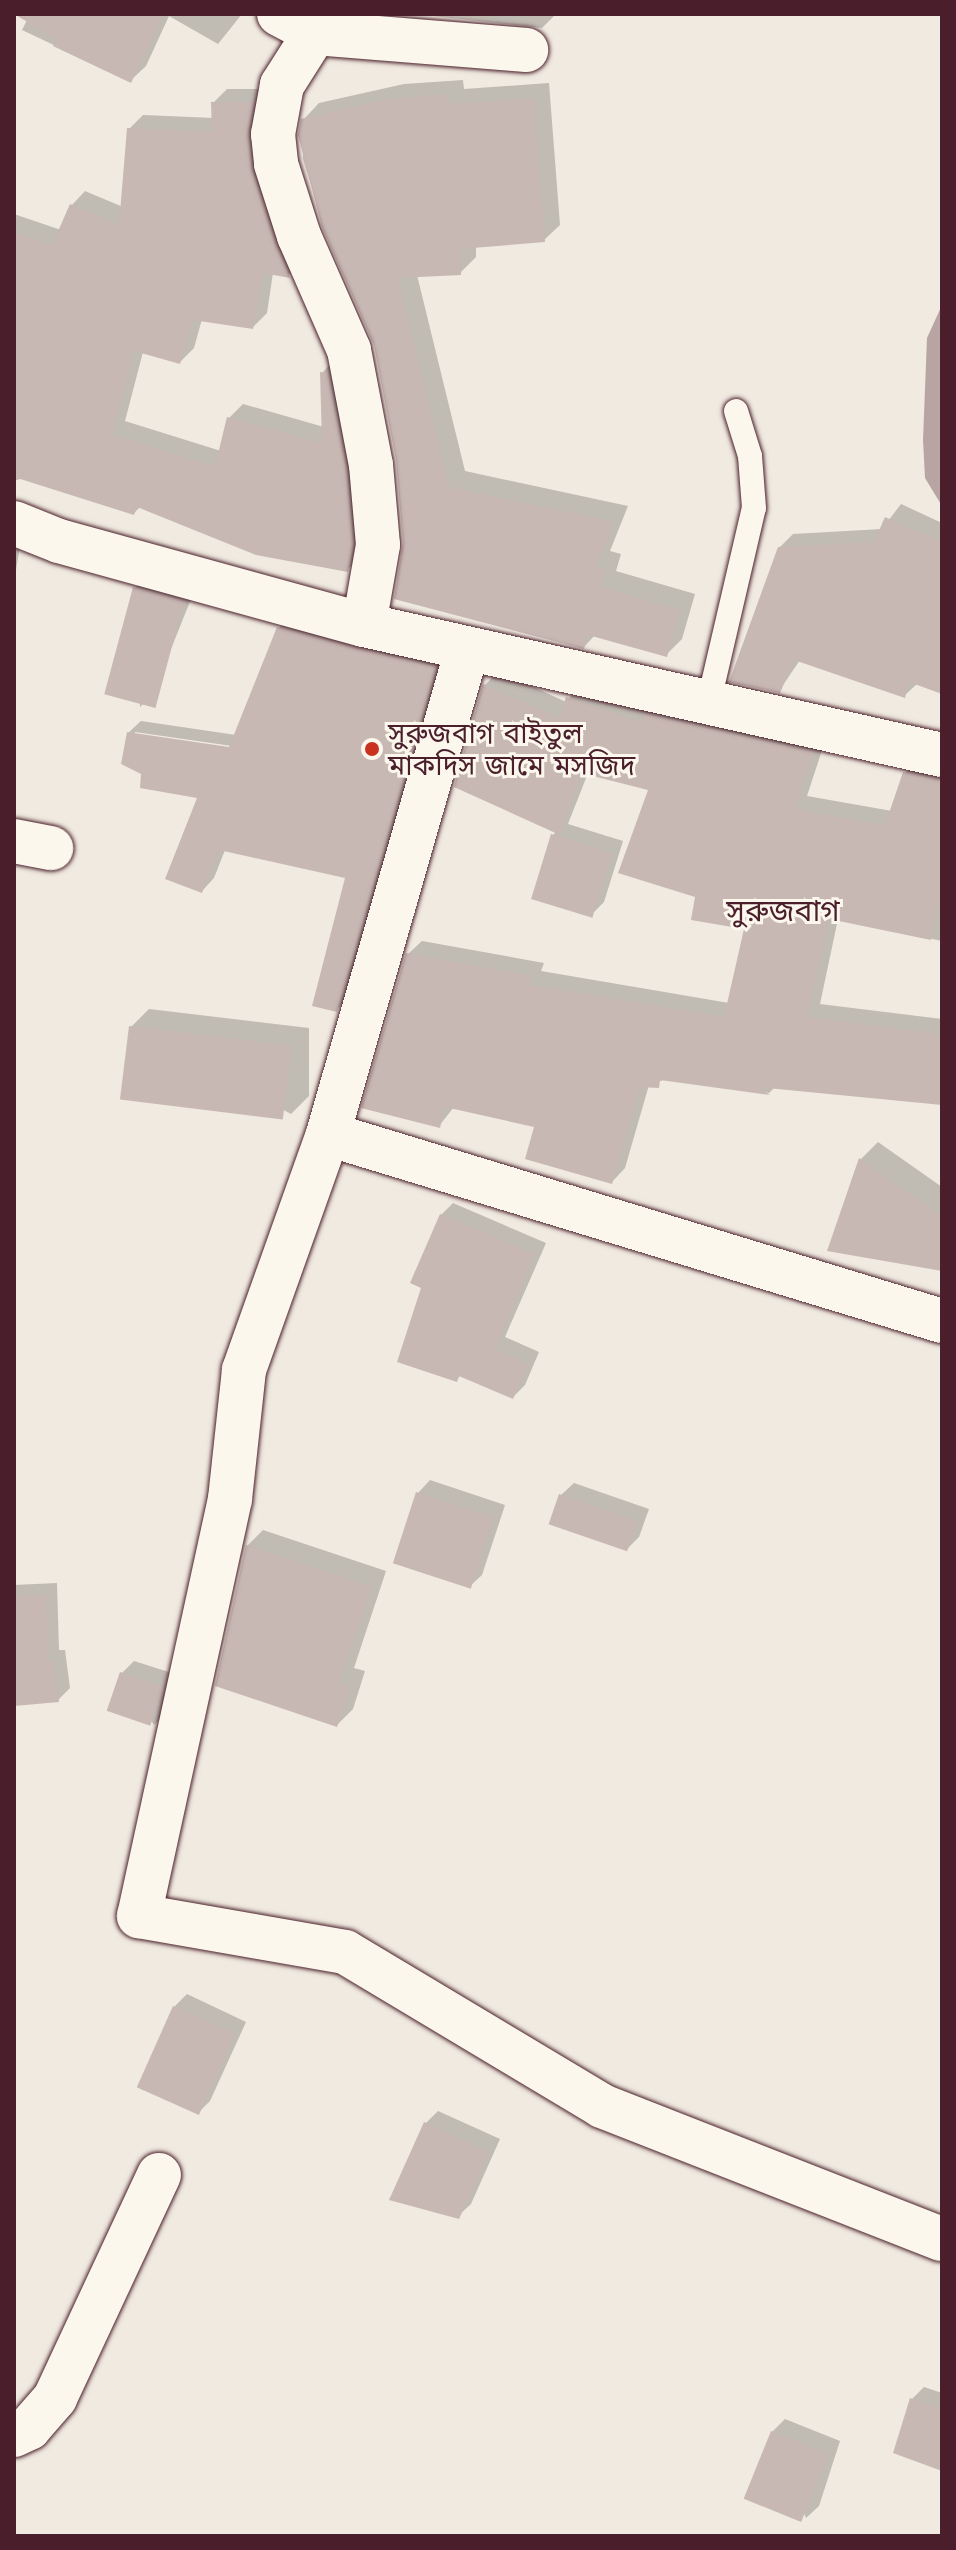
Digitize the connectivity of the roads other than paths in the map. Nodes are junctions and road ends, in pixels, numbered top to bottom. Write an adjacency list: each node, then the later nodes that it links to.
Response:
1 (297, 23): 2 (street); 5 (street)
2 (526, 50)
3 (736, 411): 7 (lane)
4 (14, 523): 5 (street)
5 (364, 625): 6 (street)
6 (467, 650): 7 (street); 9 (street)
7 (708, 705): 8 (street)
8 (942, 755)
9 (328, 1134): 10 (street); 12 (street)
10 (942, 1321)
11 (159, 2175): 13 (street)
12 (942, 2239)
13 (14, 2435)

